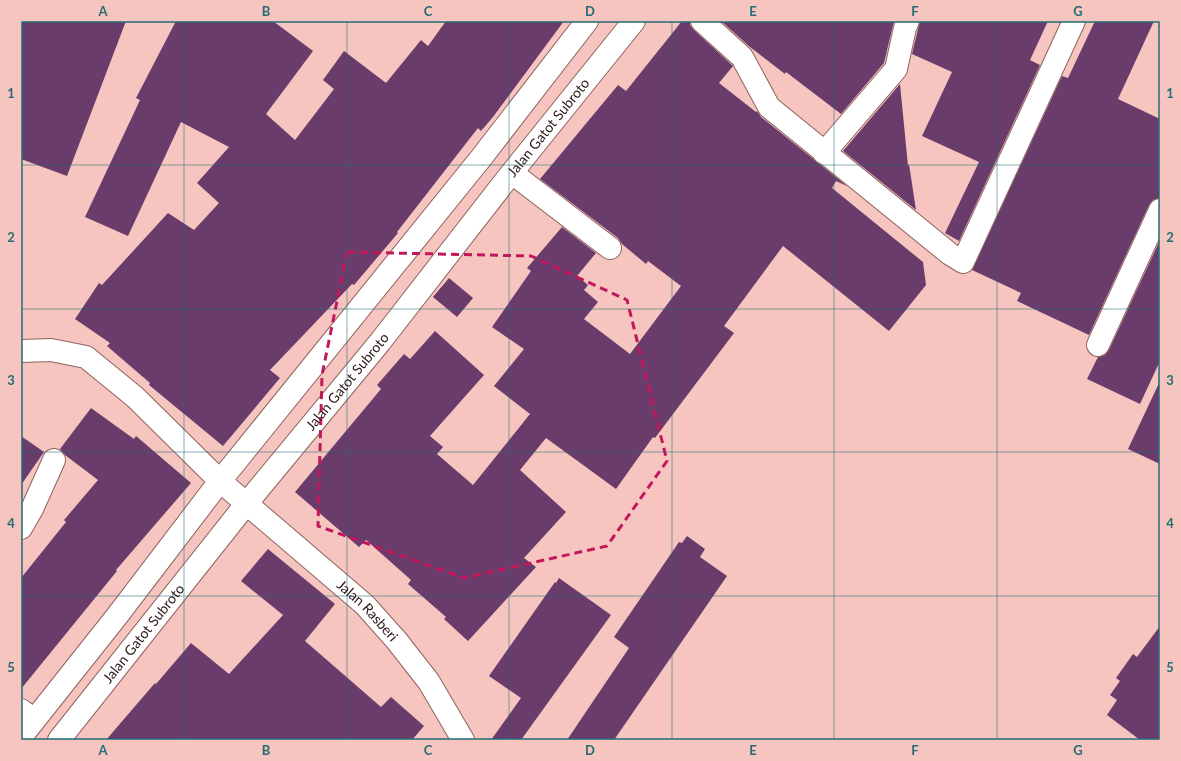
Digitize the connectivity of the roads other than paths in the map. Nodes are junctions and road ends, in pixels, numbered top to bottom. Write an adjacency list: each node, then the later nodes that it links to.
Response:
1 (587, 21): 13 (main road)
2 (634, 21): 7 (main road, Jalan Gatot Subroto)
3 (702, 21): 6 (main road)
4 (908, 21): 6 (main road)
5 (1074, 21): 6 (main road)
6 (824, 153)
7 (512, 173): 9 (main road); 14 (main road, Jalan Gatot Subroto)
8 (1160, 210): 10 (main road)
9 (610, 248)
10 (1098, 345)
11 (21, 350): 13 (main road, Jalan Rasberi)
12 (54, 460): 15 (main road)
13 (220, 481): 14 (main road, Jalan Rasberi); 16 (main road)
14 (247, 503): 17 (main road, Jalan Gatot Subroto); 18 (main road, Jalan Rasberi)
15 (21, 528)
16 (25, 722)
17 (59, 740)
18 (463, 740)

